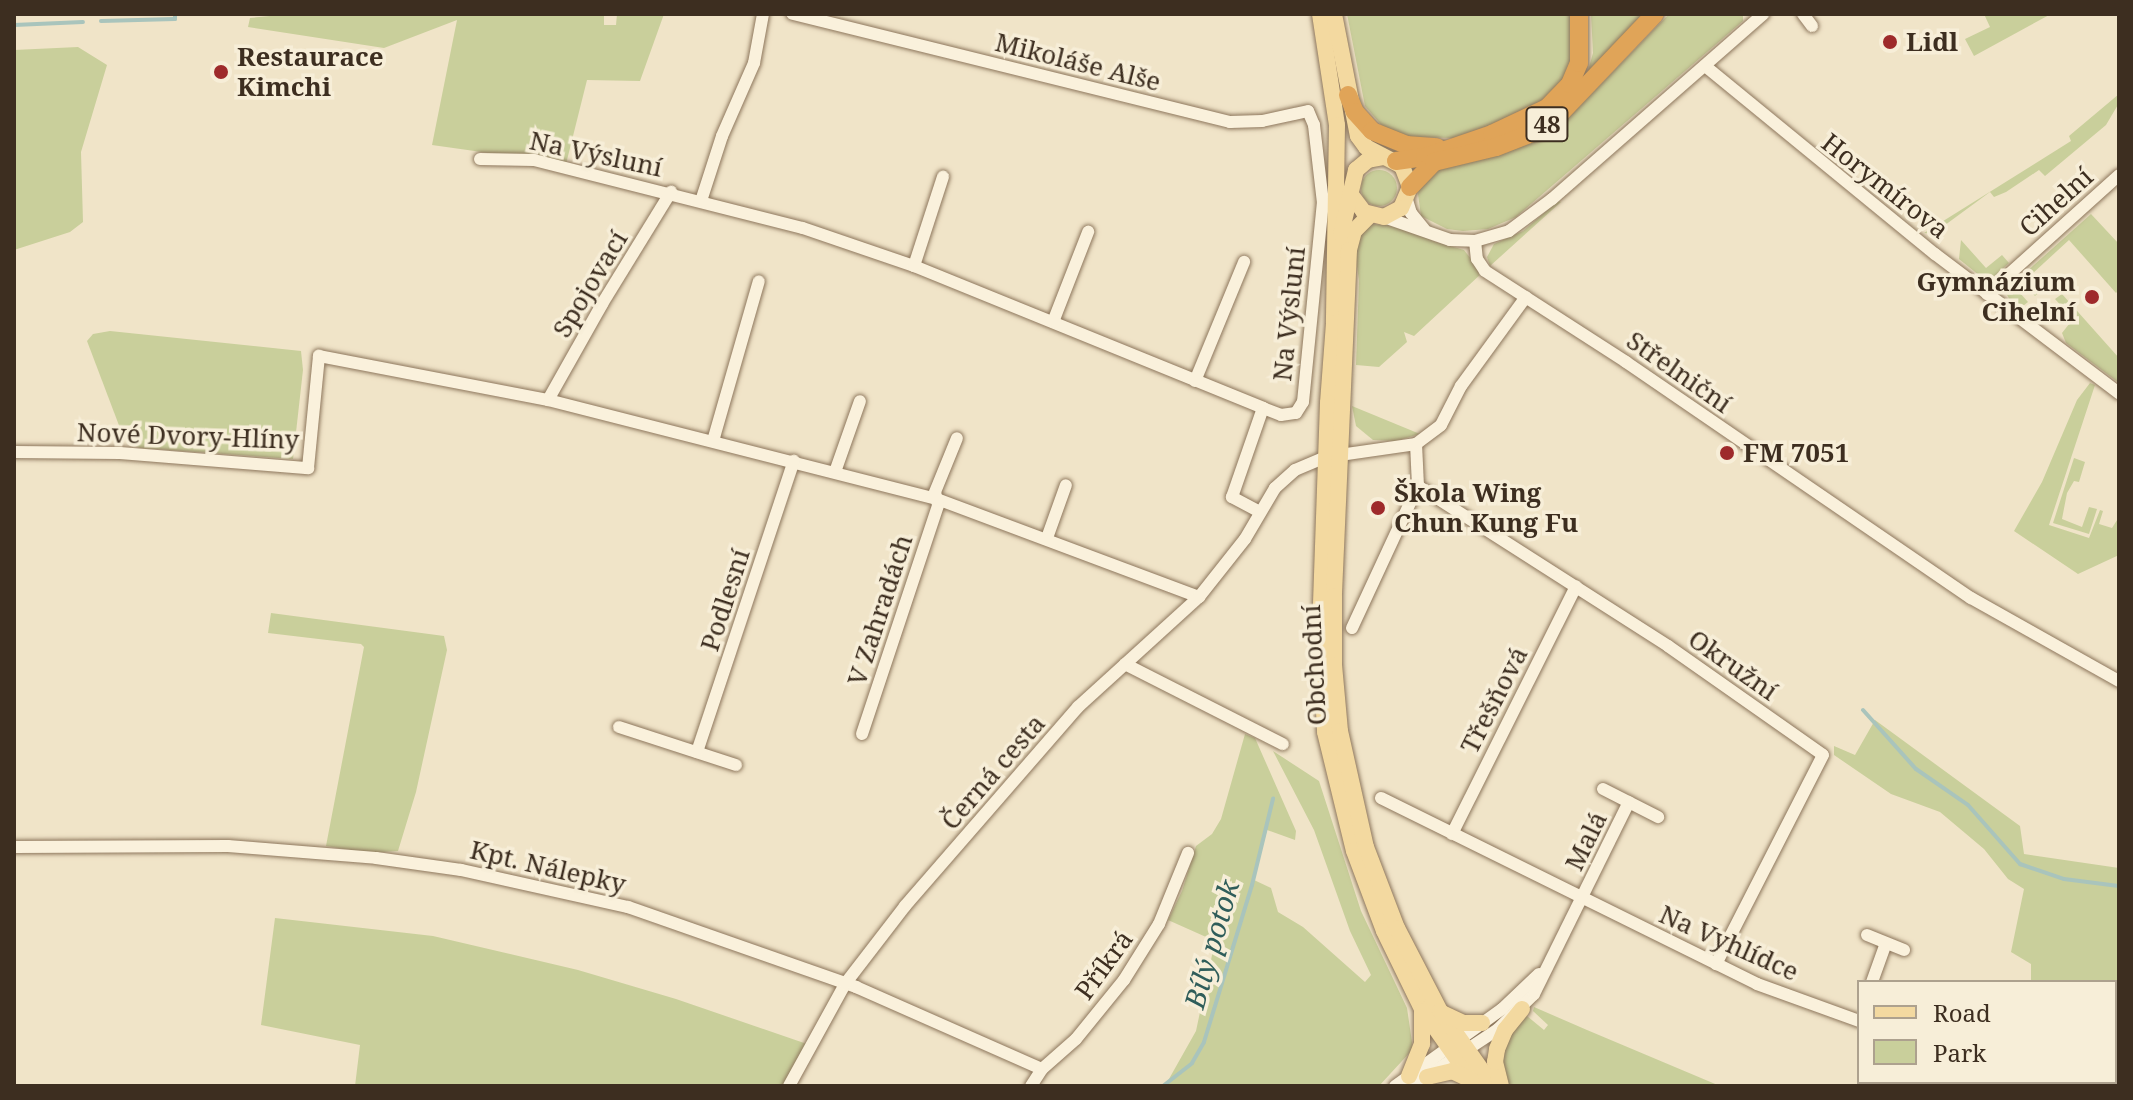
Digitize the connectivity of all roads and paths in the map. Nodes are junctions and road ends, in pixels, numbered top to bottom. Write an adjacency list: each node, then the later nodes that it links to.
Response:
1 (763, 14): 23 (street)
2 (792, 14): 12 (street, Mikoláše Alše)
3 (1320, 14): 13 (main road)
4 (1334, 14): 11 (main road)
5 (1579, 14): 14 (highway, 48)
6 (1655, 14): 21 (highway, 48)
7 (1763, 14): 10 (street)
8 (1803, 14): 9 (street)
9 (1812, 26)
10 (1705, 66): 27 (street); 32 (street, Horymírova)
11 (1348, 95): 14 (highway, 48); 16 (main road)
12 (1308, 111): 39 (street, Na Výsluní)
13 (1337, 125): 17 (main road); 29 (main road)
14 (1459, 144): 16 (highway, 48)
15 (480, 159): 20 (street, Na Výsluní)
16 (1390, 159): 17 (main road); 21 (main road)
17 (1356, 170): 22 (main road)
18 (2119, 175): 32 (street, Cihelní)
19 (943, 177): 30 (street)
20 (671, 192): 23 (street, Na Výsluní); 37 (street, Spojovací)
21 (1409, 193): 24 (main road); 26 (street)
22 (1351, 195): 24 (main road); 29 (main road)
23 (701, 201): 30 (street, Na Výsluní)
24 (1377, 216): 26 (street); 44 (main road, Obchodní)
25 (1088, 232): 34 (street)
26 (1430, 234): 27 (street)
27 (1475, 241): 33 (street, Střelniční)
28 (1244, 262): 35 (street, Na Výsluní)
29 (1336, 263): 44 (main road, Obchodní)
30 (914, 266): 34 (street, Na Výsluní)
31 (759, 281): 41 (street)
32 (1987, 294): 36 (street, Horymírova)
33 (1526, 297): 42 (street); 56 (street, Střelniční)
34 (1053, 322): 35 (street, Na Výsluní)
35 (1195, 381): 39 (street, Na Výsluní)
36 (2119, 393)
37 (548, 400): 41 (street); 43 (street, Nové Dvory-Hlíny)
38 (860, 401): 46 (street)
39 (1263, 408): 50 (street)
40 (957, 438): 49 (street, V Zahradách)
41 (713, 441): 45 (street)
42 (1416, 444): 44 (street, Černá cesta); 48 (street)
43 (14, 452)
44 (1333, 456): 50 (street, Černá cesta); 77 (main road, Obchodní); 79 (main road, Obchodní)
45 (794, 461): 46 (street); 60 (street, Podlesní)
46 (835, 472): 49 (street)
47 (1066, 485): 51 (street)
48 (1418, 486): 52 (street, Okružní); 54 (street)
49 (937, 499): 51 (street); 58 (street, V Zahradách)
50 (1260, 512): 53 (street, Černá cesta)
51 (1047, 538): 53 (street)
52 (1576, 586): 66 (street, Třešňová); 73 (street, Okružní)
53 (1199, 597): 55 (street, Černá cesta)
54 (1352, 628)
55 (1125, 664): 59 (street); 76 (street, Černá cesta)
56 (2119, 681)
57 (619, 727): 60 (street)
58 (862, 734)
59 (1283, 744)
60 (697, 752): 61 (street)
61 (736, 765)
62 (1603, 789): 64 (street, Malá)
63 (1381, 798): 66 (street, Na Vyhlídce)
64 (1629, 802): 65 (street, Malá); 69 (street, Malá)
65 (1658, 817)
66 (1452, 834): 69 (street, Na Vyhlídce)
67 (14, 847): 76 (street, Kpt. Nálepky)
68 (1188, 853): 83 (street, Příkrá)
69 (1583, 899): 73 (street, Na Vyhlídce); 74 (street)
70 (1867, 935): 71 (street)
71 (1886, 943): 72 (street); 75 (street)
72 (1904, 950)
73 (1716, 964): 80 (street, Na Vyhlídce)
74 (1547, 965): 78 (street); 81 (street)
75 (1873, 980)
76 (845, 984): 83 (street, Kpt. Nálepky); 87 (street, Černá cesta)
77 (1422, 1009): 82 (main road, Obchodní); 85 (main road)
78 (1522, 1009): 82 (street); 90 (main road)
79 (1440, 1011): 81 (main road); 82 (main road, Obchodní)
80 (1857, 1019)
81 (1482, 1023): 82 (street)
82 (1457, 1050): 84 (street); 85 (street); 86 (main road, Obchodní); 89 (main road, Obchodní)
83 (1042, 1069): 88 (street, Příkrá)
84 (1427, 1077): 85 (street); 86 (main road)
85 (1405, 1083)
86 (1474, 1083)
87 (789, 1086)
88 (1031, 1086)
89 (1493, 1086)
90 (1501, 1086)

